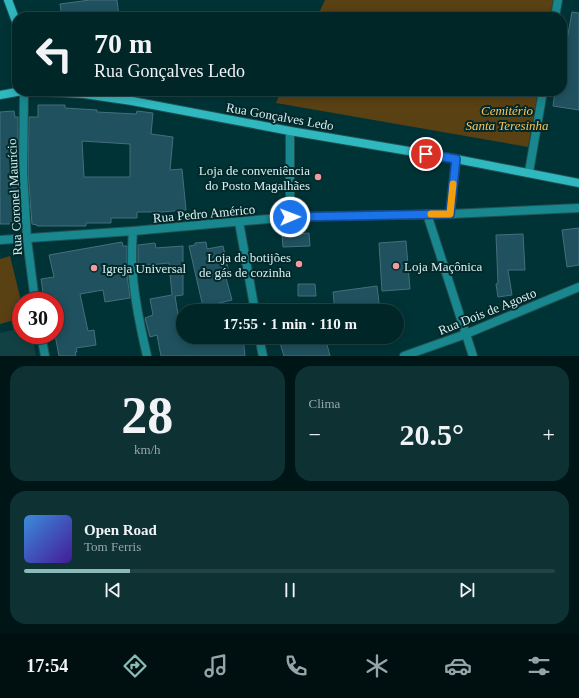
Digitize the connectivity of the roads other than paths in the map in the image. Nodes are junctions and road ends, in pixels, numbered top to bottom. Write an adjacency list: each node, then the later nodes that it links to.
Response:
1 (8, 0): 3 (main road)
2 (558, 0): 4 (street)
3 (12, 12)
4 (557, 12)
5 (12, 93): 6 (main road)
6 (0, 95)
7 (23, 96): 20 (street, Rua Coronel Maurício)
8 (98, 96): 10 (main road, Rua Gonçalves Ledo)
9 (542, 96): 12 (street)
10 (290, 131): 11 (main road, Rua Gonçalves Ledo); 17 (street)
11 (456, 159): 12 (main road, Rua Gonçalves Ledo); 16 (street)
12 (528, 172): 13 (main road, Rua Gonçalves Ledo)
13 (579, 183)
14 (579, 208): 16 (street, Rua Pedro Américo)
15 (427, 214): 16 (street, Rua Pedro Américo); 17 (street, Rua Pedro Américo); 25 (street)
16 (450, 214)
17 (290, 217): 18 (street, Rua Pedro Américo)
18 (239, 222): 19 (street, Rua Pedro Américo); 24 (street)
19 (132, 231): 20 (street, Rua Pedro Américo); 29 (street)
20 (26, 239): 21 (street, Rua Pedro Américo); 23 (street, Rua Coronel Maurício)
21 (0, 240)
22 (579, 288): 25 (street, Rua Dois de Agosto)
23 (34, 292)
24 (253, 304)
25 (466, 334): 31 (street, Rua Dois de Agosto); 32 (street)
26 (42, 344): 28 (street)
27 (260, 344): 30 (street)
28 (44, 356)
29 (147, 356)
30 (263, 356)
31 (404, 356)
32 (473, 356)

